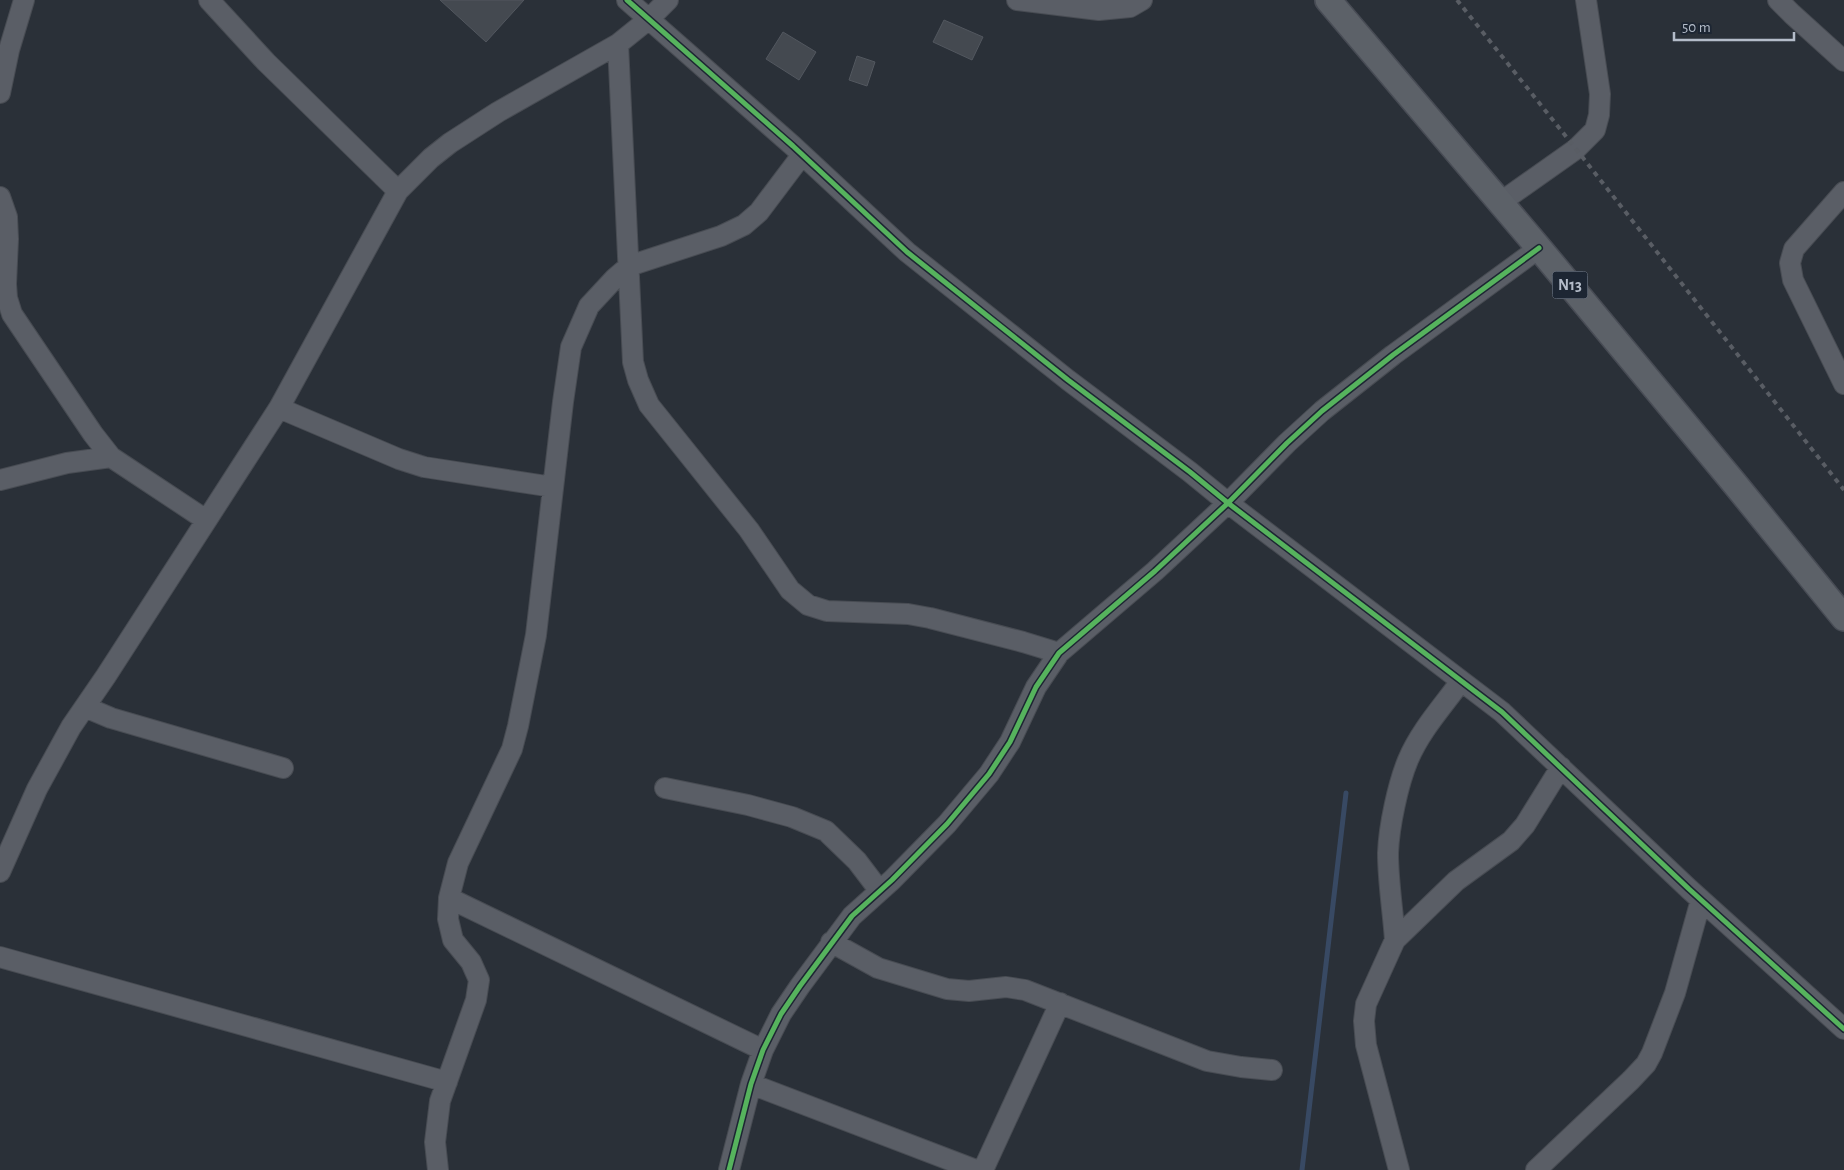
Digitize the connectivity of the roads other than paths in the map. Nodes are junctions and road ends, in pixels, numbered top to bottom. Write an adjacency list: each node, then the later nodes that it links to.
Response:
1 (24, 0): 13 (street)
2 (209, 0): 15 (street)
3 (627, 0): 10 (street)
4 (668, 0): 10 (street)
5 (1017, 0): 6 (street)
6 (1142, 0)
7 (1328, 0): 18 (main road, N13)
8 (1586, 0): 18 (street)
9 (1778, 0): 12 (street)
10 (649, 19): 11 (street); 14 (street)
11 (618, 44): 15 (street); 20 (street)
12 (1844, 61)
13 (0, 93)
14 (802, 155): 20 (street); 27 (street)
15 (398, 191): 23 (street)
16 (1844, 192): 22 (street)
17 (0, 197): 21 (street)
18 (1501, 202): 19 (main road, N13)
19 (1539, 248): 27 (street); 29 (main road, N13)
20 (629, 266): 26 (street); 30 (street)
21 (3, 297): 24 (street)
22 (1844, 384)
23 (279, 408): 26 (street); 28 (street)
24 (110, 457): 25 (street); 28 (street)
25 (0, 480)
26 (553, 487): 38 (street)
27 (1228, 503): 30 (street); 31 (street)
28 (206, 520): 32 (street)
29 (1844, 618)
30 (1059, 653): 37 (street)
31 (1461, 681): 34 (street); 40 (street)
32 (85, 707): 33 (street); 36 (street)
33 (282, 768)
34 (1561, 768): 39 (street); 40 (street)
35 (665, 788): 37 (street)
36 (0, 872)
37 (879, 890): 41 (street)
38 (449, 898): 45 (street); 47 (street)
39 (1701, 900): 44 (street); 54 (street)
40 (1395, 940): 53 (street)
41 (831, 942): 43 (street); 45 (street)
42 (0, 957): 47 (street)
43 (1060, 1003): 46 (street); 52 (street)
44 (1844, 1029)
45 (763, 1050): 48 (street)
46 (1272, 1070)
47 (447, 1082): 49 (street)
48 (751, 1084): 50 (street); 51 (street)
49 (438, 1170)
50 (729, 1170)
51 (976, 1170)
52 (983, 1170)
53 (1399, 1170)
54 (1536, 1170)

